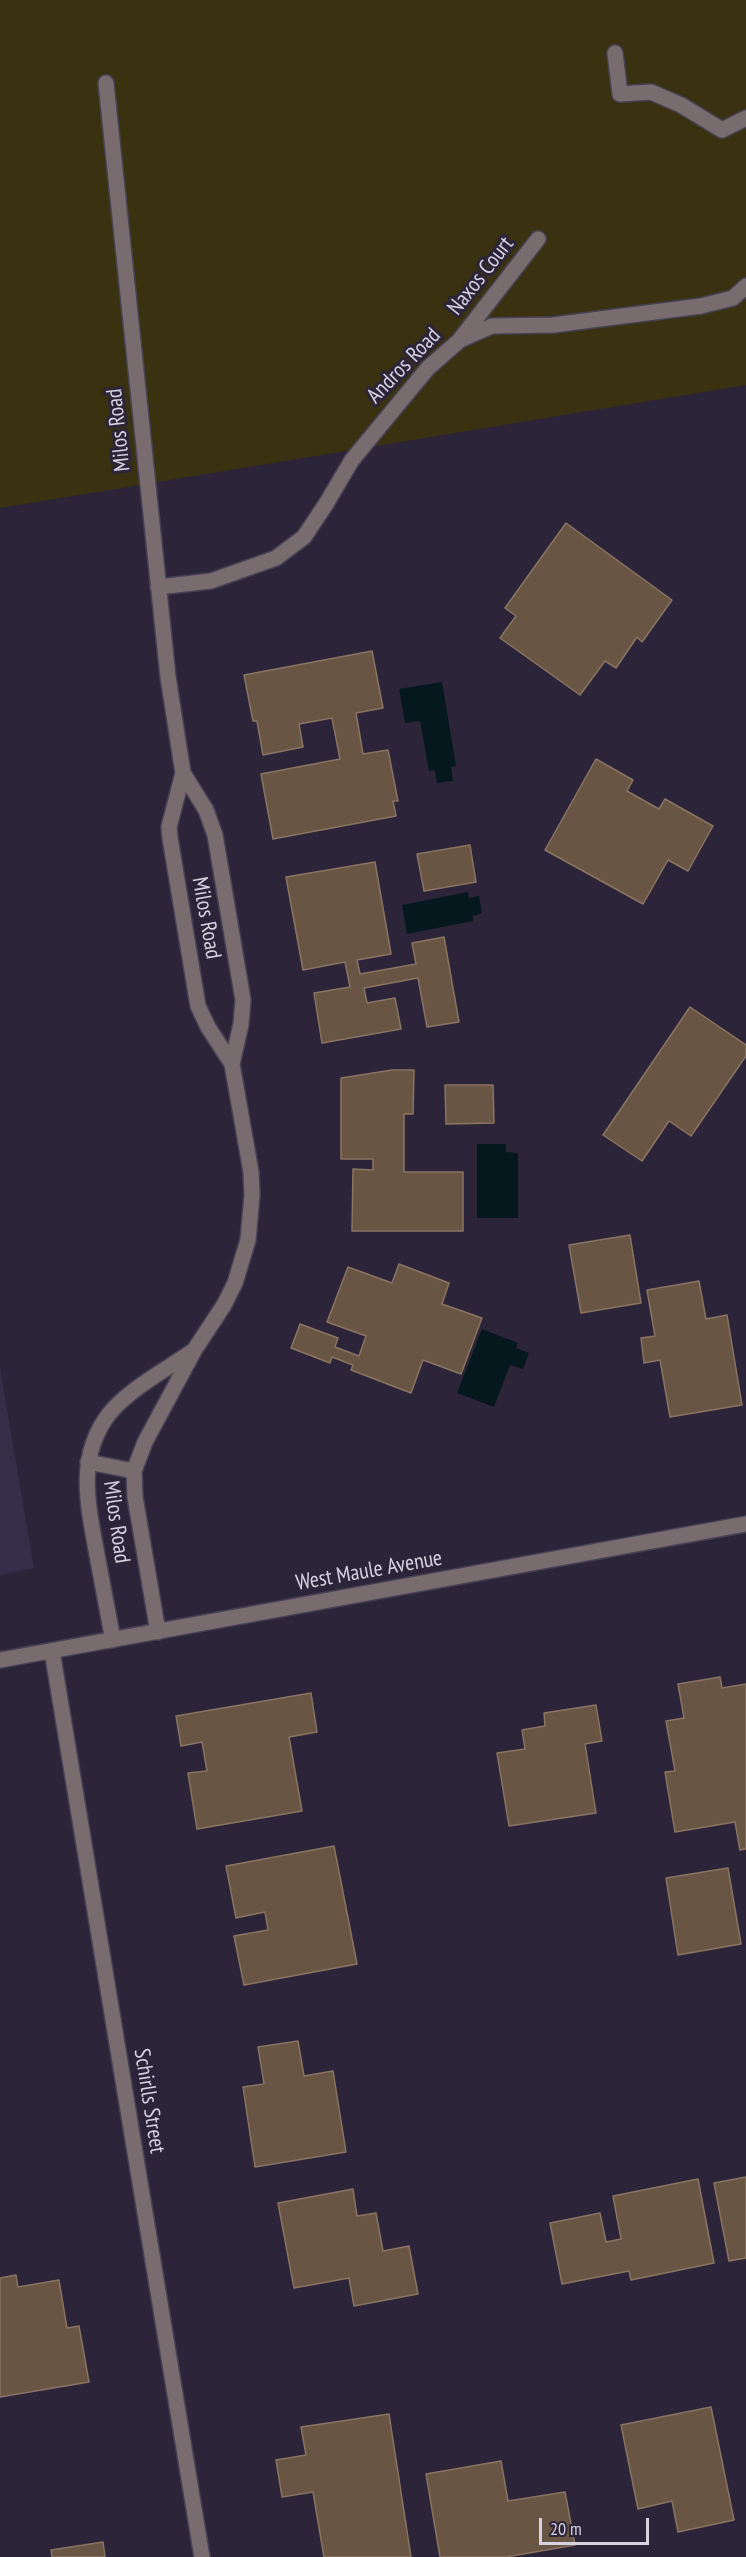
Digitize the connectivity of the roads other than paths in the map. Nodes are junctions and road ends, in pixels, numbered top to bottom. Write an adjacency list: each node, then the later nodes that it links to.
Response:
1 (615, 53): 3 (street)
2 (106, 83): 7 (street, Milos Road)
3 (746, 118)
4 (538, 239): 6 (street, Naxos Court)
5 (746, 286): 6 (street, Andros Road)
6 (460, 340): 7 (street, Andros Road)
7 (158, 587): 8 (street, Milos Road)
8 (183, 773): 9 (street, Milos Road); 9 (street, Milos Road)
9 (232, 1064): 10 (street, Milos Road)
10 (195, 1349): 11 (street, Milos Road); 12 (street, Milos Road)
11 (88, 1462): 12 (street); 15 (street, Milos Road)
12 (134, 1472): 14 (street, Milos Road)
13 (746, 1524): 14 (street, West Maule Avenue)
14 (158, 1632): 15 (street, West Maule Avenue)
15 (113, 1640): 16 (street, West Maule Avenue)
16 (52, 1652): 17 (street, West Maule Avenue); 18 (street, Schirlls Street)
17 (0, 1660)
18 (202, 2557)

